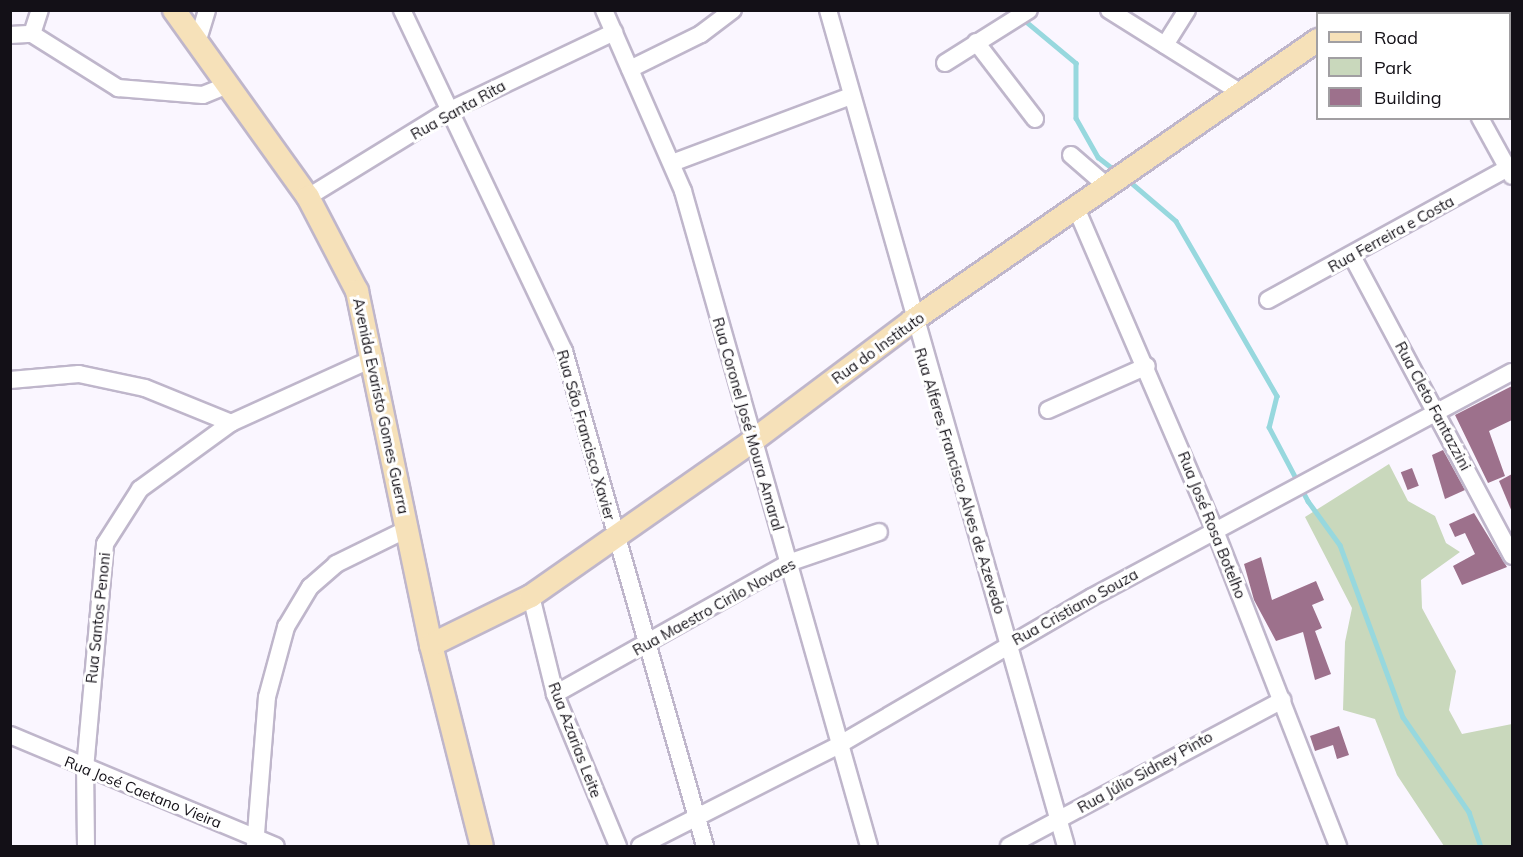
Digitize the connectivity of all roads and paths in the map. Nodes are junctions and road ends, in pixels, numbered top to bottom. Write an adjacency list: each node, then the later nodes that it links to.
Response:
1 (40, 10): 12 (street)
2 (174, 10): 16 (main road, Avenida Evaristo Gomes Guerra)
3 (207, 10): 16 (street)
4 (402, 10): 23 (street, Rua São Francisco Xavier)
5 (604, 10): 11 (street, Rua Coronel José Moura Amaral)
6 (733, 10): 19 (street)
7 (828, 10): 22 (street, Rua Alferes Francisco Alves de Azevedo)
8 (1029, 10): 15 (street)
9 (1109, 10): 17 (street)
10 (1187, 10): 17 (street)
11 (614, 32): 19 (street, Rua Coronel José Moura Amaral); 23 (street, Rua Santa Rita)
12 (32, 34): 13 (street); 20 (street)
13 (10, 35)
14 (1316, 41): 21 (main road, Rua do Instituto)
15 (976, 42): 18 (street); 24 (street)
16 (197, 43): 20 (main road, Avenida Evaristo Gomes Guerra)
17 (1165, 45): 21 (street)
18 (945, 63)
19 (630, 69): 27 (street, Rua Coronel José Moura Amaral)
20 (228, 85): 30 (main road, Avenida Evaristo Gomes Guerra)
21 (1243, 94): 29 (main road, Rua do Instituto)
22 (851, 96): 27 (street); 34 (street, Rua Alferes Francisco Alves de Azevedo)
23 (448, 111): 30 (street, Rua Santa Rita); 46 (street, Rua São Francisco Xavier)
24 (1035, 119)
25 (1481, 120): 28 (street)
26 (1071, 155): 29 (street)
27 (672, 163): 42 (street, Rua Coronel José Moura Amaral)
28 (1511, 170): 32 (street, Rua Ferreira e Costa)
29 (1108, 187): 31 (main road, Rua do Instituto)
30 (308, 197): 35 (main road, Avenida Evaristo Gomes Guerra)
31 (1076, 208): 34 (main road, Rua do Instituto); 36 (street, Rua José Rosa Botelho)
32 (1352, 256): 33 (street, Rua Ferreira e Costa); 40 (street, Rua Cleto Fantazzini)
33 (1268, 300)
34 (912, 321): 42 (main road, Rua do Instituto); 51 (street, Rua Alferes Francisco Alves de Azevedo)
35 (374, 358): 41 (street, Rua Santos Penoni); 43 (main road, Avenida Evaristo Gomes Guerra)
36 (1147, 366): 39 (street); 45 (street, Rua José Rosa Botelho)
37 (1512, 372): 40 (street, Rua Cristiano Souza)
38 (10, 380): 41 (street)
39 (1048, 410)
40 (1438, 414): 45 (street, Rua Cristiano Souza); 47 (street, Rua Cleto Fantazzini)
41 (231, 423): 57 (street, Rua Santos Penoni)
42 (751, 442): 46 (main road, Rua do Instituto); 48 (street, Rua Coronel José Moura Amaral)
43 (407, 529): 52 (main road, Avenida Evaristo Gomes Guerra); 60 (street)
44 (879, 532): 48 (street, Rua Maestro Cirilo Novaes)
45 (1216, 533): 51 (street, Rua Cristiano Souza); 54 (street, Rua José Rosa Botelho)
46 (614, 537): 49 (main road, Rua do Instituto); 50 (street, Rua São Francisco Xavier)
47 (1512, 556)
48 (788, 563): 50 (street, Rua Maestro Cirilo Novaes); 56 (street, Rua Coronel José Moura Amaral)
49 (531, 596): 52 (main road, Rua do Instituto); 53 (street, Rua Azarias Leite)
50 (648, 643): 53 (street, Rua Maestro Cirilo Novaes); 58 (street, Rua São Francisco Xavier)
51 (1009, 644): 56 (street, Rua Cristiano Souza); 59 (street, Rua Alferes Francisco Alves de Azevedo)
52 (431, 645): 63 (main road, Avenida Evaristo Gomes Guerra)
53 (555, 694): 64 (street, Rua Azarias Leite)
54 (1282, 700): 59 (street, Rua Júlio Sidney Pinto); 70 (street, Rua José Rosa Botelho)
55 (10, 735): 57 (street, Rua José Caetano Vieira)
56 (837, 746): 58 (street, Rua Cristiano Souza); 67 (street, Rua Coronel José Moura Amaral)
57 (85, 768): 60 (street, Rua José Caetano Vieira); 61 (street, Rua Santos Penoni)
58 (697, 820): 65 (street, Rua Cristiano Souza); 66 (street, Rua São Francisco Xavier)
59 (1058, 820): 68 (street, Rua Júlio Sidney Pinto); 69 (street, Rua Alferes Francisco Alves de Azevedo)
60 (255, 842): 62 (street, Rua José Caetano Vieira)
61 (86, 846)
62 (276, 846)
63 (482, 846)
64 (618, 846)
65 (640, 846)
66 (705, 846)
67 (869, 846)
68 (1009, 846)
69 (1066, 846)
70 (1338, 846)

